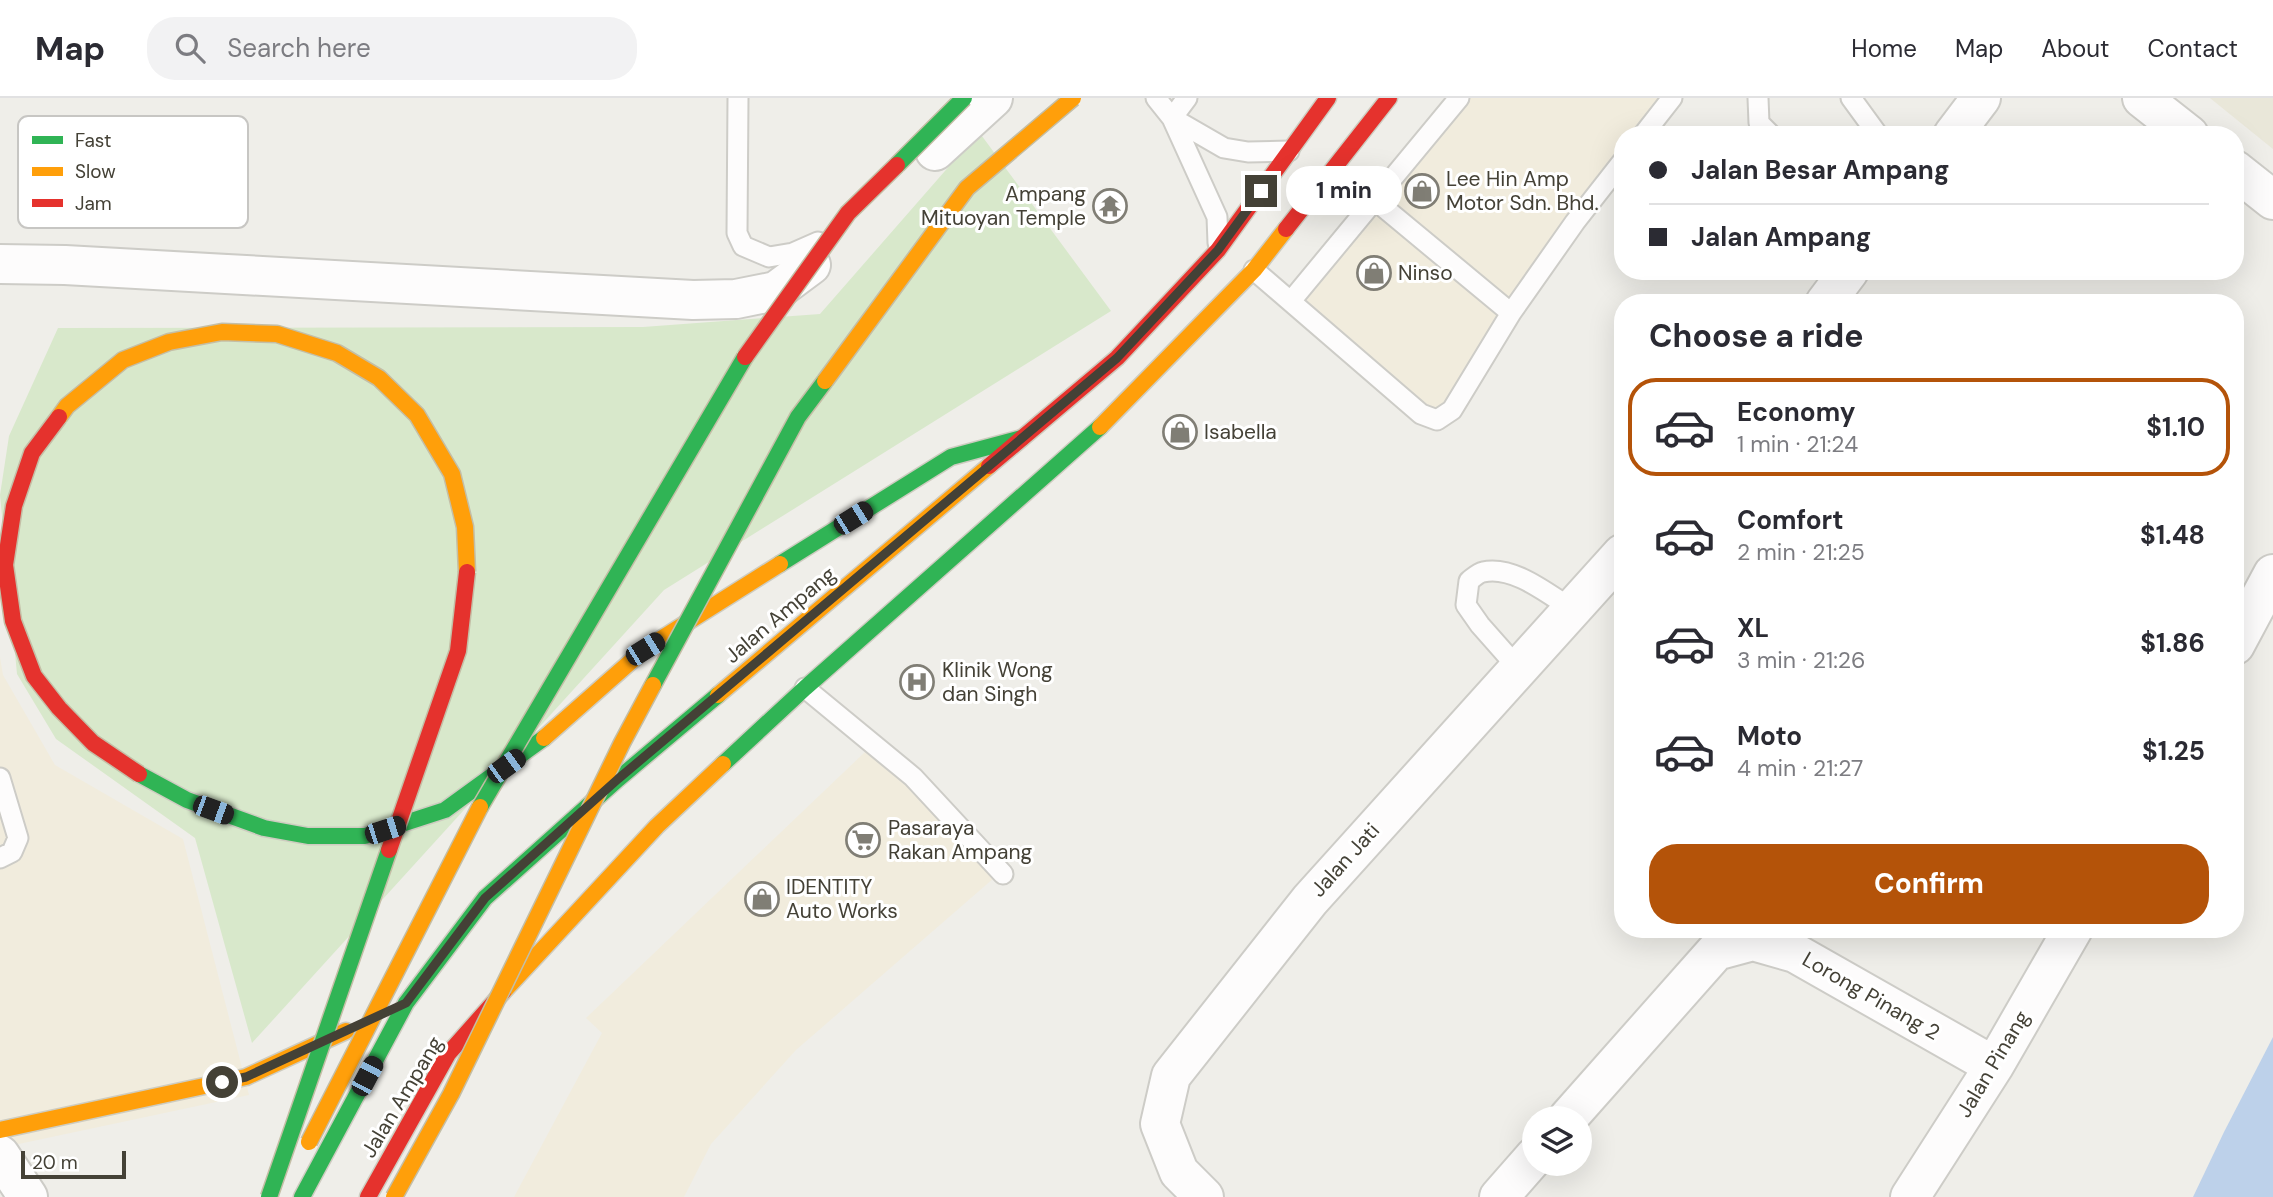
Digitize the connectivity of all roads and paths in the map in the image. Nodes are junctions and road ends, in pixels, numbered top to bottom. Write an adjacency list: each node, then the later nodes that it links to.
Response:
1 (738, 98): 27 (lane)
2 (964, 98): 52 (main road, bridge)
3 (993, 98): 27 (street)
4 (1073, 98): 55 (main road, bridge)
5 (1156, 98): 15 (lane)
6 (1187, 98): 15 (lane)
7 (1328, 98): 21 (main road, Jalan Ampang)
8 (1389, 98): 26 (main road, Jalan Ampang)
9 (1459, 98): 25 (lane)
10 (1672, 98): 16 (lane)
11 (1758, 98): 17 (lane)
12 (1851, 98): 18 (lane)
13 (1981, 98): 19 (street)
14 (2141, 98): 20 (street)
15 (1172, 118): 21 (lane); 28 (lane)
16 (1650, 126)
17 (1762, 126)
18 (1871, 126)
19 (1960, 126)
20 (2177, 126)
21 (1289, 151): 28 (main road, Jalan Ampang)
22 (1614, 172): 32 (lane)
23 (2244, 177): 24 (street)
24 (2273, 200)
25 (1376, 201): 26 (lane); 31 (lane); 32 (lane)
26 (1307, 203): 30 (main road, Jalan Ampang)
27 (851, 227): 29 (street)
28 (1218, 250): 33 (main road, Jalan Ampang)
29 (0, 264)
30 (1254, 270): 31 (lane); 39 (main road, Jalan Ampang)
31 (1291, 301): 32 (lane)
32 (1511, 313)
33 (1022, 438): 44 (main road, Jalan Ampang); 51 (main road, bridge)
34 (1614, 563): 36 (street, Jalan Jati)
35 (2273, 574): 37 (street)
36 (1572, 609): 38 (street, Jalan Jati); 38 (lane)
37 (2244, 628)
38 (1518, 668): 56 (street, Jalan Jati)
39 (805, 688): 42 (lane); 54 (main road, Jalan Ampang)
40 (0, 778): 41 (lane)
41 (0, 858)
42 (1003, 874)
43 (2068, 938): 45 (street, Jalan Pinang)
44 (406, 1003): 47 (main road); 53 (main road, Jalan Ampang)
45 (1994, 1066): 46 (street, Lorong Pinang 2); 58 (street, Jalan Pinang)
46 (1579, 1106)
47 (0, 1130)
48 (0, 1155): 50 (street)
49 (1522, 1171): 57 (street)
50 (28, 1197)
51 (269, 1197)
52 (282, 1197)
53 (302, 1197)
54 (368, 1197)
55 (394, 1197)
56 (1204, 1197)
57 (1499, 1197)
58 (1910, 1197)

